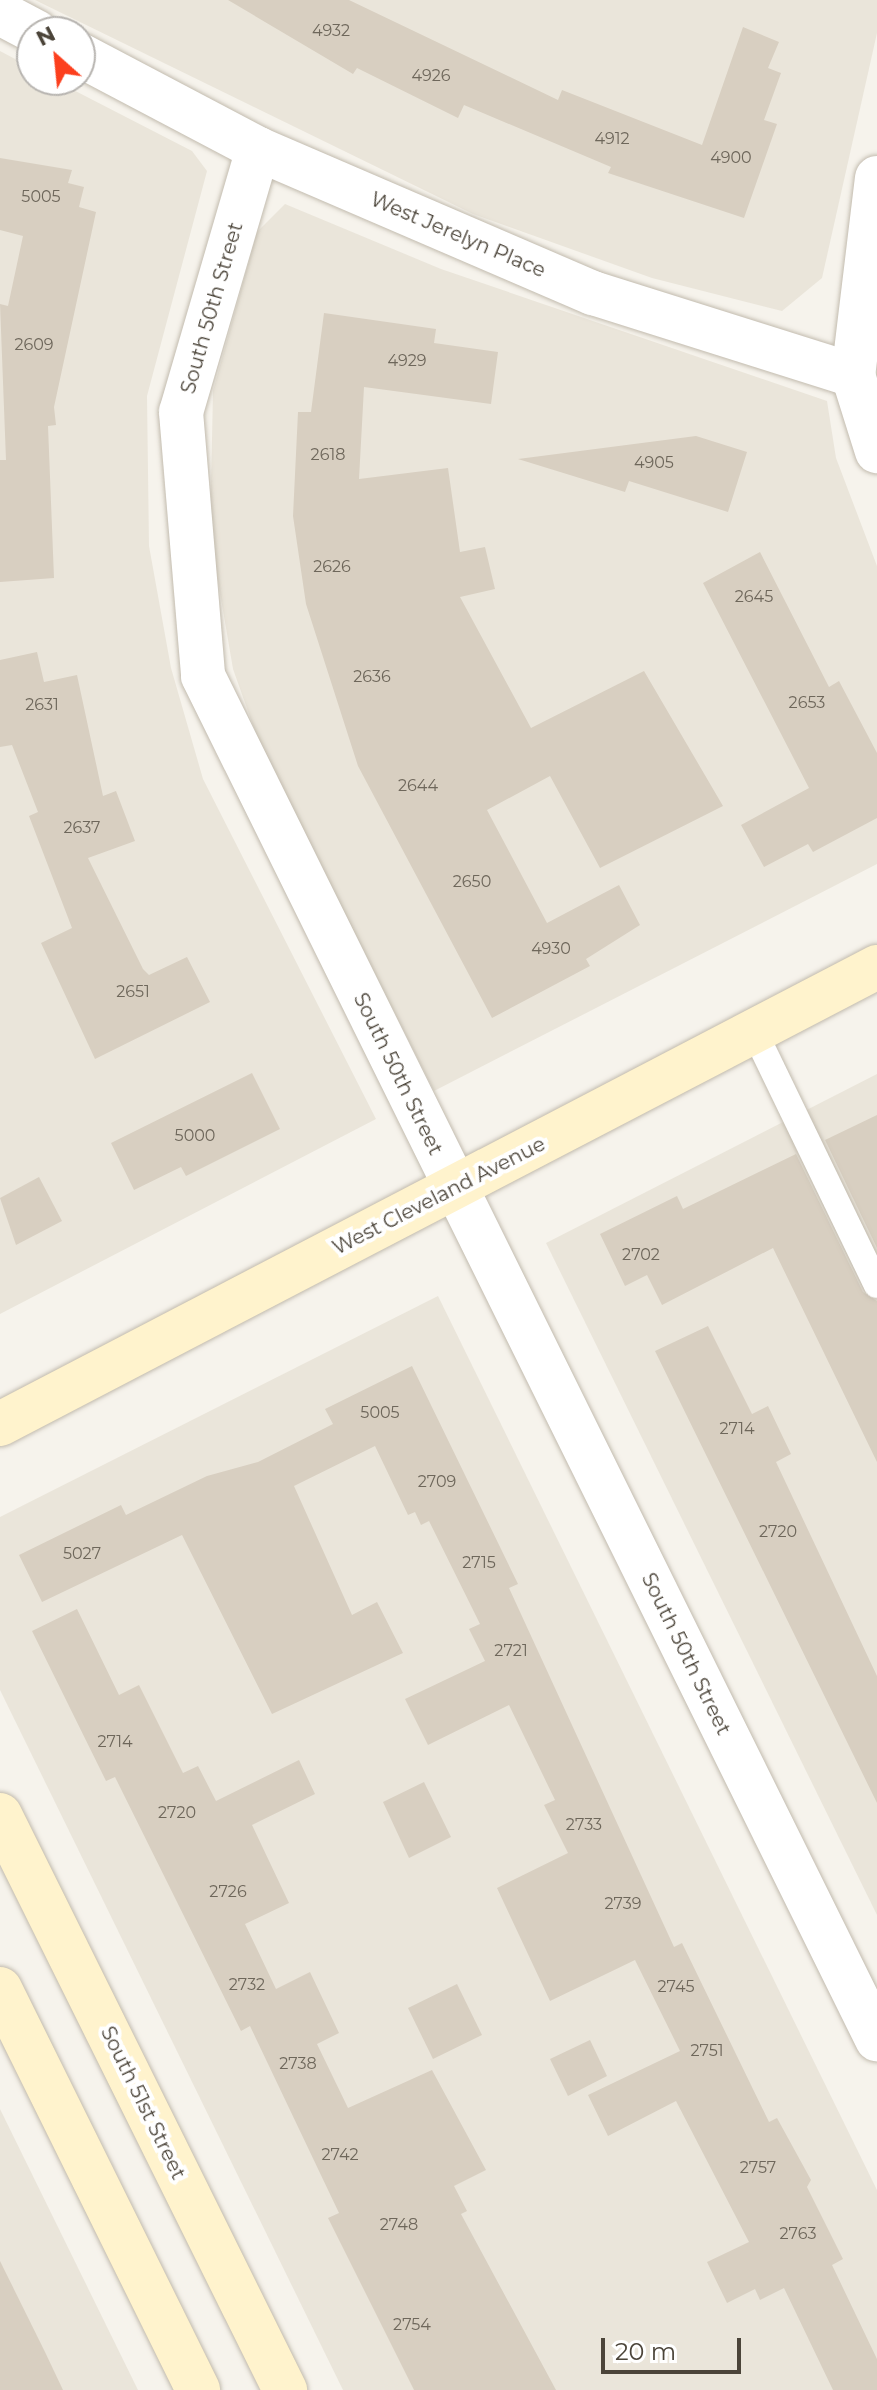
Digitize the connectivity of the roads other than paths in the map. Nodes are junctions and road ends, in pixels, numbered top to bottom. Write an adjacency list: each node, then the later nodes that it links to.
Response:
1 (96, 63): 2 (street, West Jerelyn Place)
2 (258, 149): 4 (street, West Jerelyn Place); 8 (street, South 50th Street)
3 (877, 178): 4 (street)
4 (853, 375): 5 (street)
5 (877, 451)
6 (877, 967): 7 (street, West Cleveland Avenue)
7 (754, 1031): 8 (street, West Cleveland Avenue); 9 (lane)
8 (454, 1188): 10 (street, West Cleveland Avenue); 13 (street, South 50th Street)
9 (877, 1285)
10 (0, 1424)
11 (0, 1815): 15 (street, South 51st Street)
12 (0, 1989): 14 (street)
13 (877, 2039)
14 (198, 2390)
15 (285, 2390)

